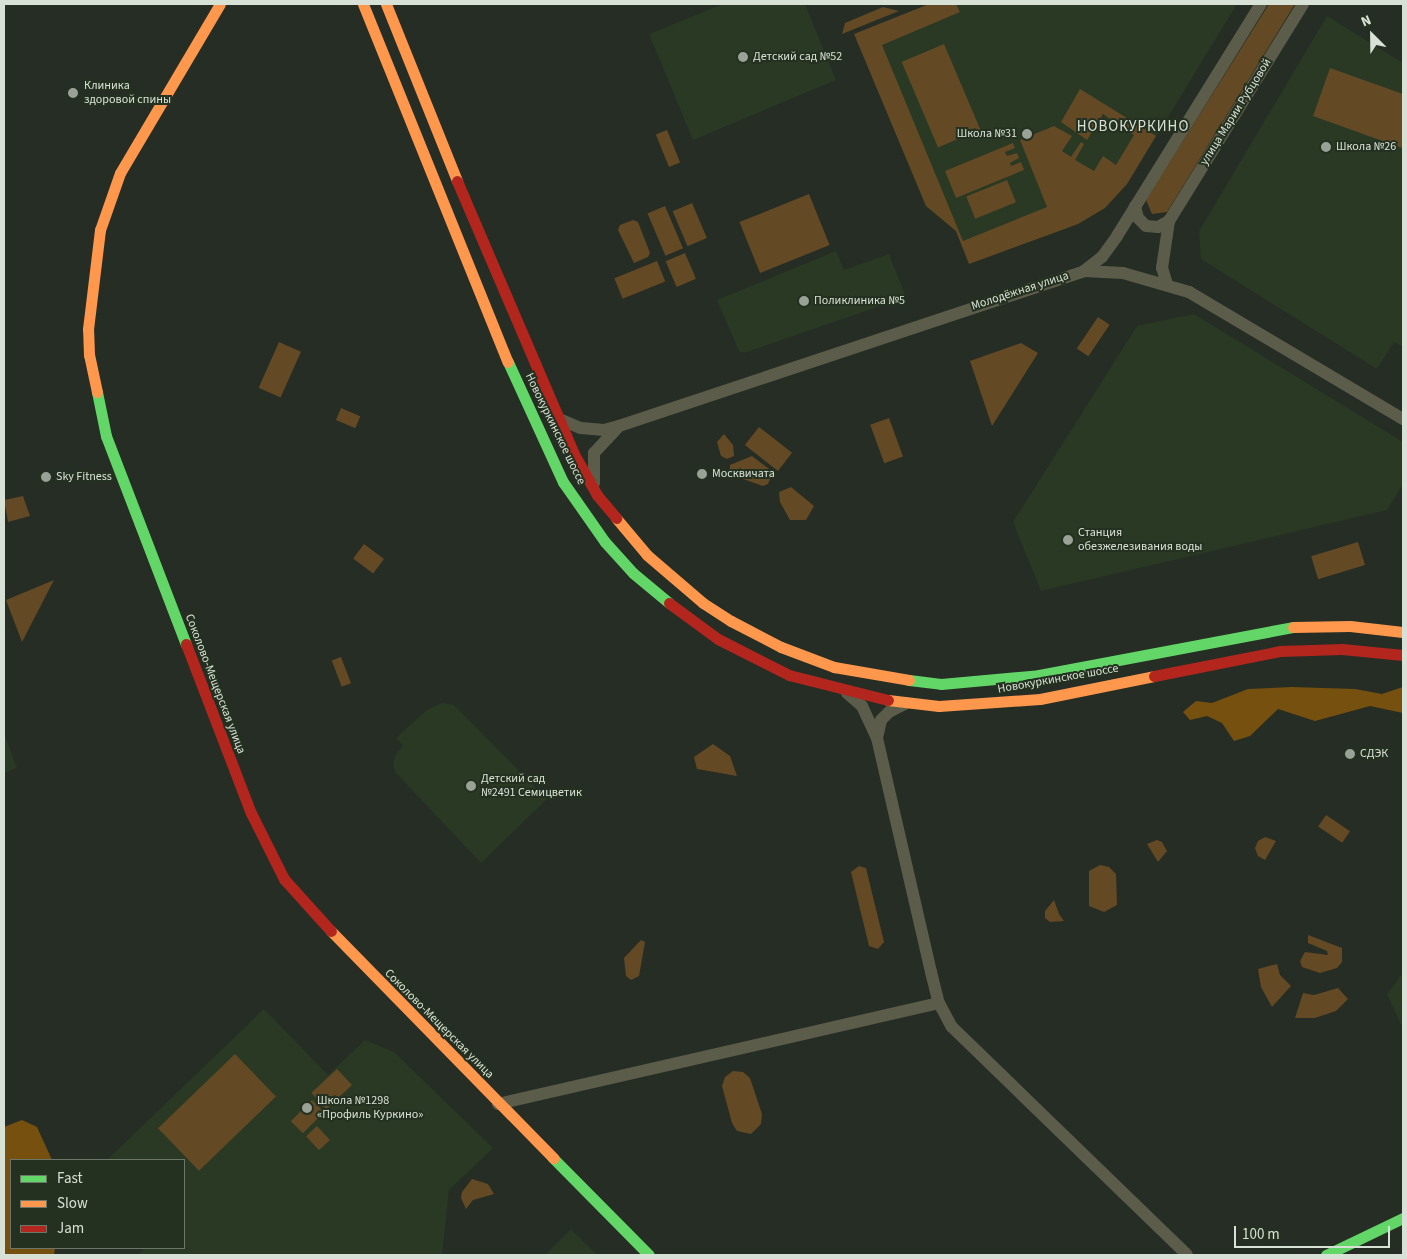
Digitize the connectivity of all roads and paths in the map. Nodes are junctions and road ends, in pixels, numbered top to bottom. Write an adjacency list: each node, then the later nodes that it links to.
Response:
1 (363, 4): 19 (main road, Новокуркинское шоссе)
2 (386, 4): 10 (main road, Новокуркинское шоссе)
3 (1261, 4): 6 (street)
4 (1303, 4): 7 (street, улица Марии Рубцовой)
5 (221, 5): 24 (main road, Соколово-Мещерская улица)
6 (1136, 206): 7 (street); 8 (street)
7 (1169, 220): 9 (street)
8 (1084, 271): 9 (street, Молодёжная улица); 12 (street, Молодёжная улица)
9 (1167, 284): 11 (street, Молодёжная улица)
10 (556, 417): 12 (street, Молодёжная улица); 13 (main road, Новокуркинское шоссе)
11 (1403, 419)
12 (619, 426): 13 (street, Молодёжная улица)
13 (597, 495): 18 (main road, Новокуркинское шоссе)
14 (1252, 632): 15 (main road, Новокуркинское шоссе); 16 (street); 18 (main road, Новокуркинское шоссе)
15 (1403, 632)
16 (1256, 655): 17 (main road, Новокуркинское шоссе); 21 (main road, Новокуркинское шоссе)
17 (1403, 655)
18 (1002, 680): 21 (street)
19 (847, 693): 20 (main road, Новокуркинское шоссе); 22 (street)
20 (907, 704): 21 (main road, Новокуркинское шоссе); 22 (street)
21 (1004, 704)
22 (877, 738): 23 (street)
23 (939, 1003): 24 (street); 27 (street)
24 (498, 1104): 26 (main road, Соколово-Мещерская улица)
25 (1403, 1218): 28 (main road)
26 (649, 1255)
27 (1187, 1255)
28 (1326, 1255)

